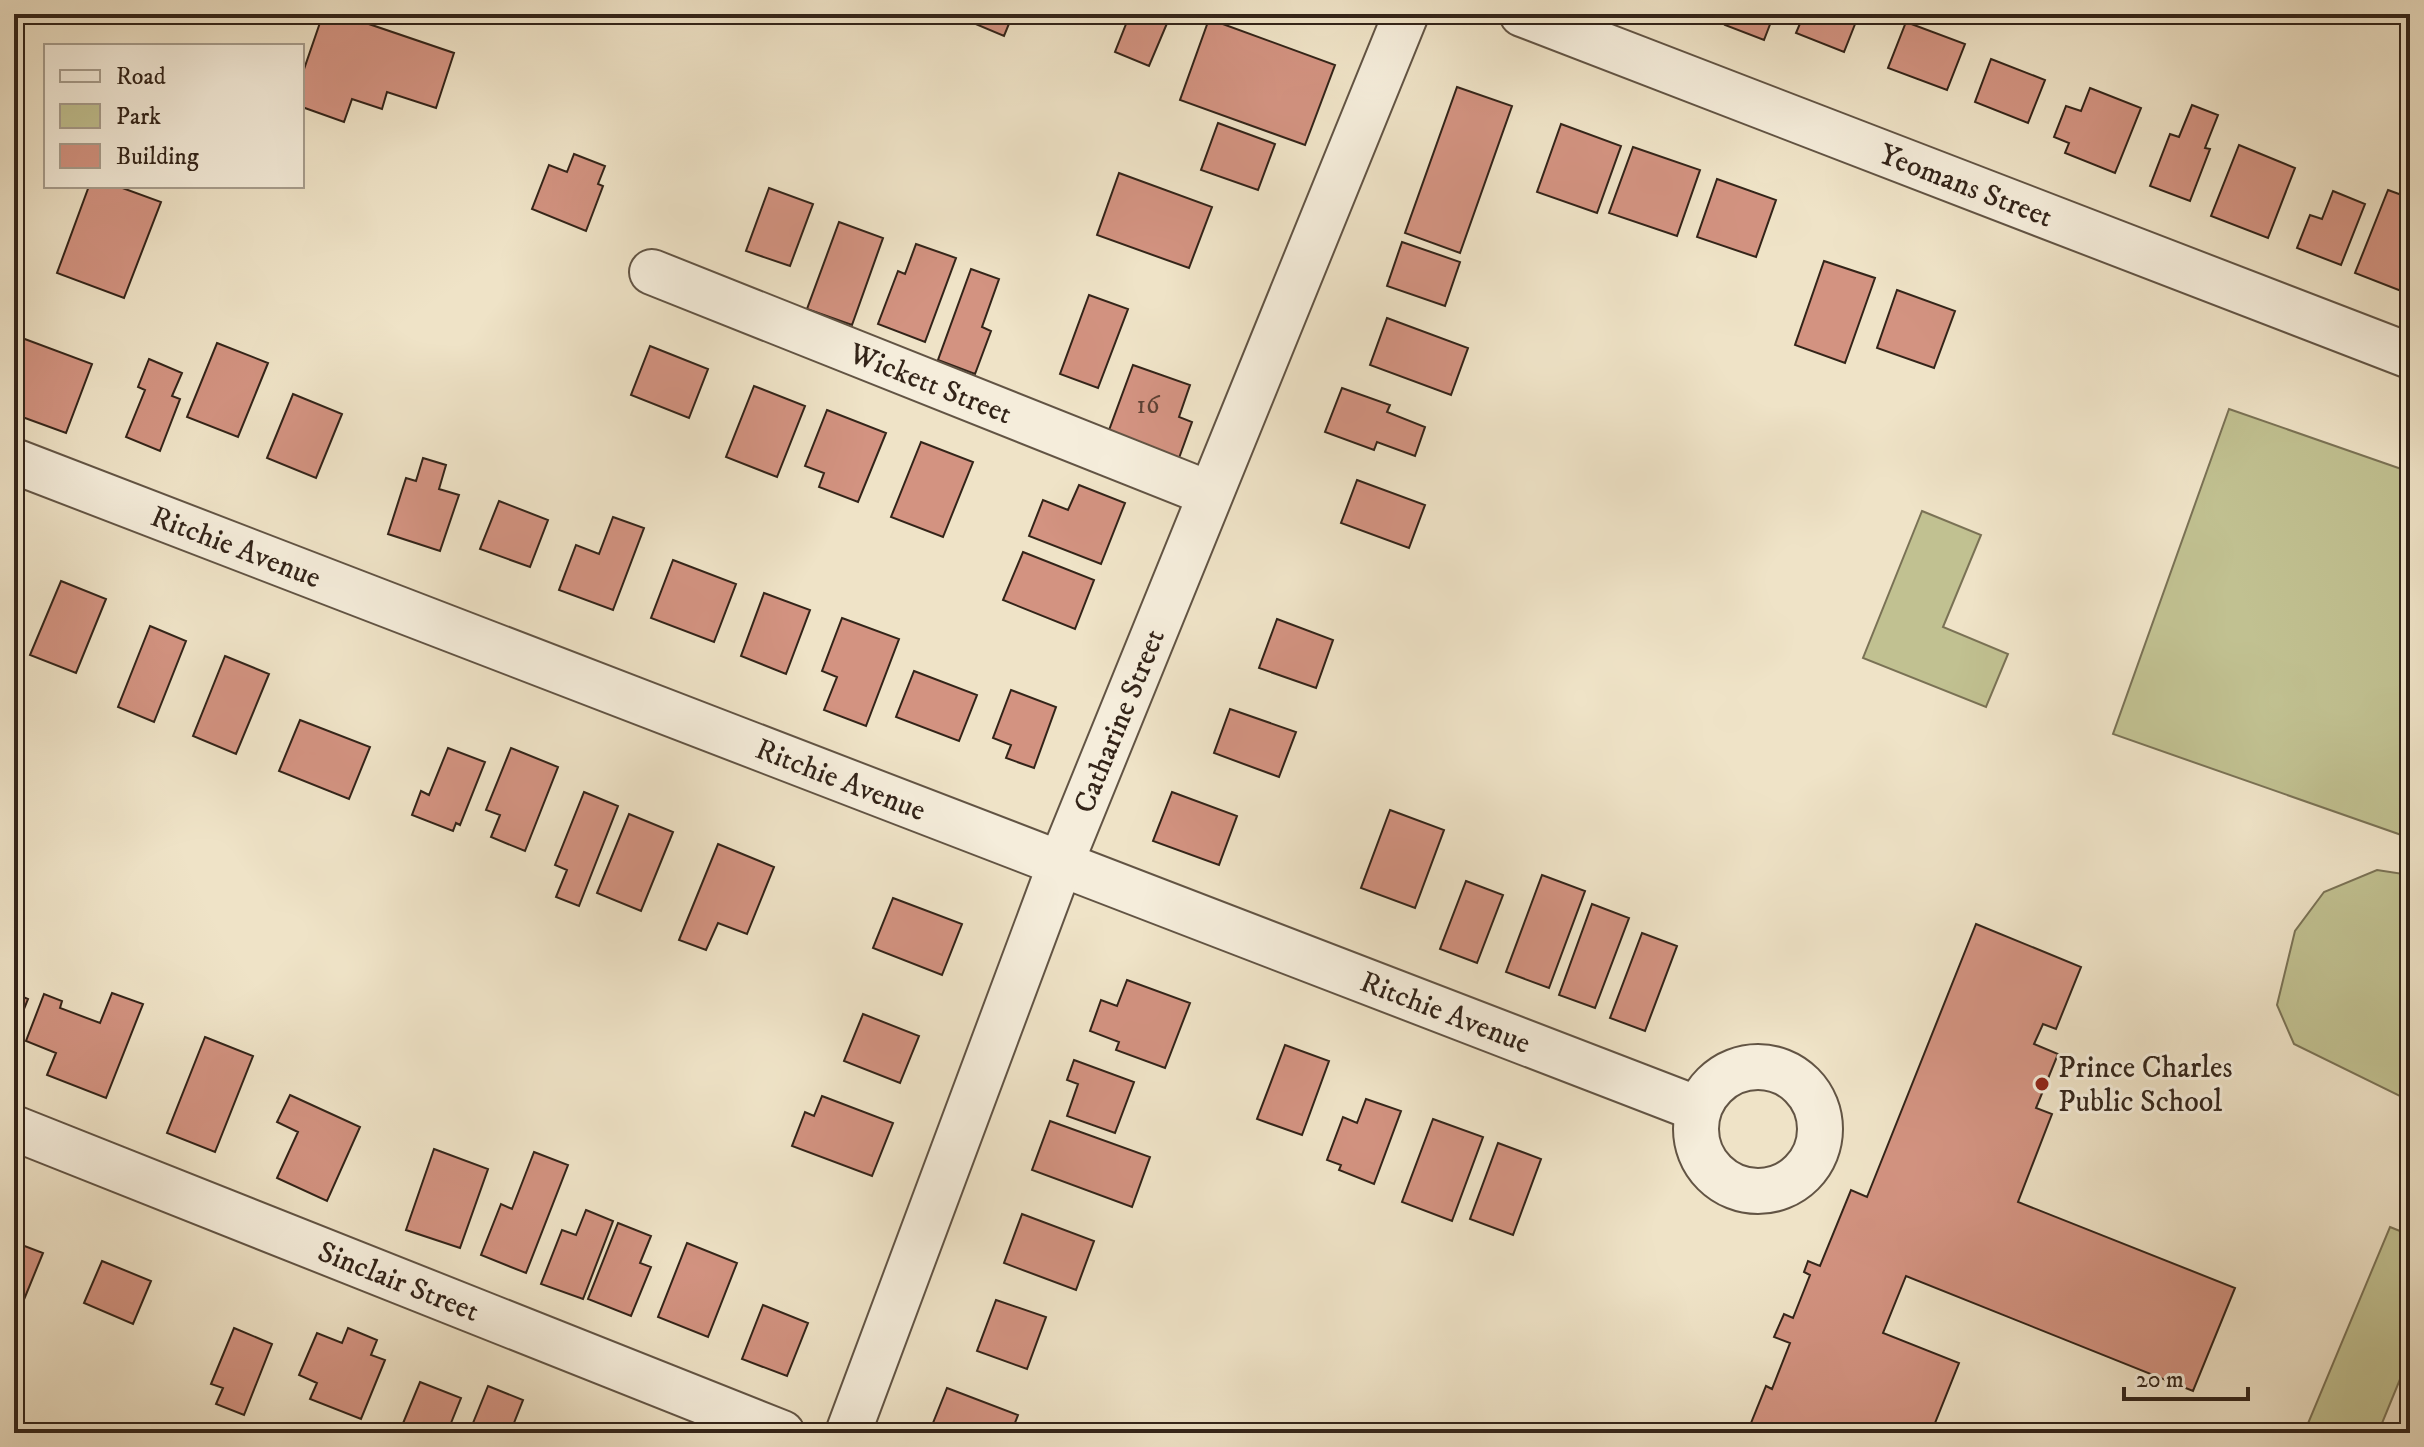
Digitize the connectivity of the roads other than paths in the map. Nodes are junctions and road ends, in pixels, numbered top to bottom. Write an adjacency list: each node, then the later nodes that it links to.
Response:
1 (1406, 14): 6 (street, Catharine Street)
2 (1522, 14): 4 (street, Yeomans Street)
3 (652, 272): 6 (street, Wickett Street)
4 (2410, 356)
5 (14, 461): 7 (street, Ritchie Avenue)
6 (1210, 494): 7 (street, Catharine Street)
7 (1060, 865): 8 (street, Ritchie Avenue); 11 (street, Catharine Street)
8 (1683, 1103)
9 (14, 1128): 10 (street, Sinclair Street)
10 (782, 1433)
11 (848, 1433)

